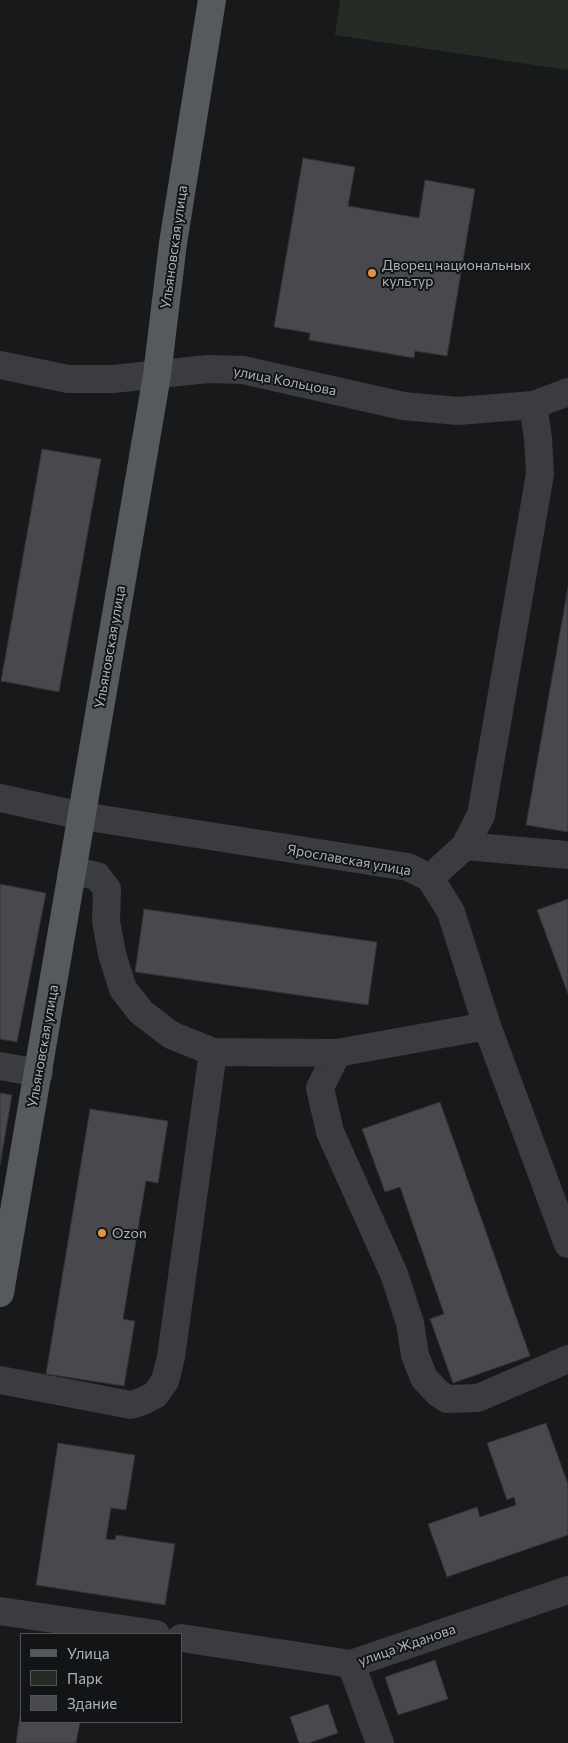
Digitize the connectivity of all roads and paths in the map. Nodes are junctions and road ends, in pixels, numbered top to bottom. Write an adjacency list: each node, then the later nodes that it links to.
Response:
1 (212, 0): 3 (main road, Ульяновская улица)
2 (0, 365): 3 (street, улица Кольцова)
3 (157, 375): 5 (street, улица Кольцова); 7 (main road, Ульяновская улица)
4 (568, 392): 5 (street, улица Кольцова)
5 (533, 405): 8 (street)
6 (0, 798): 7 (street, Ярославская улица)
7 (82, 816): 10 (main road, Ульяновская улица); 11 (street, Ярославская улица)
8 (465, 846): 9 (street); 11 (street)
9 (568, 855)
10 (73, 871): 13 (street); 16 (main road, Ульяновская улица)
11 (430, 878): 12 (street, Ярославская улица)
12 (487, 1026): 14 (street); 17 (street, Ярославская улица)
13 (213, 1052): 14 (street); 20 (street)
14 (337, 1053): 19 (street)
15 (0, 1066): 16 (street)
16 (39, 1073): 18 (main road, Ульяновская улица)
17 (568, 1244)
18 (0, 1293)
19 (568, 1359)
20 (0, 1380)
21 (568, 1590): 25 (street, улица Жданова)
22 (0, 1611): 23 (street)
23 (149, 1633)
24 (182, 1638): 25 (street, улица Жданова)
25 (351, 1664): 26 (street)
26 (380, 1743)

